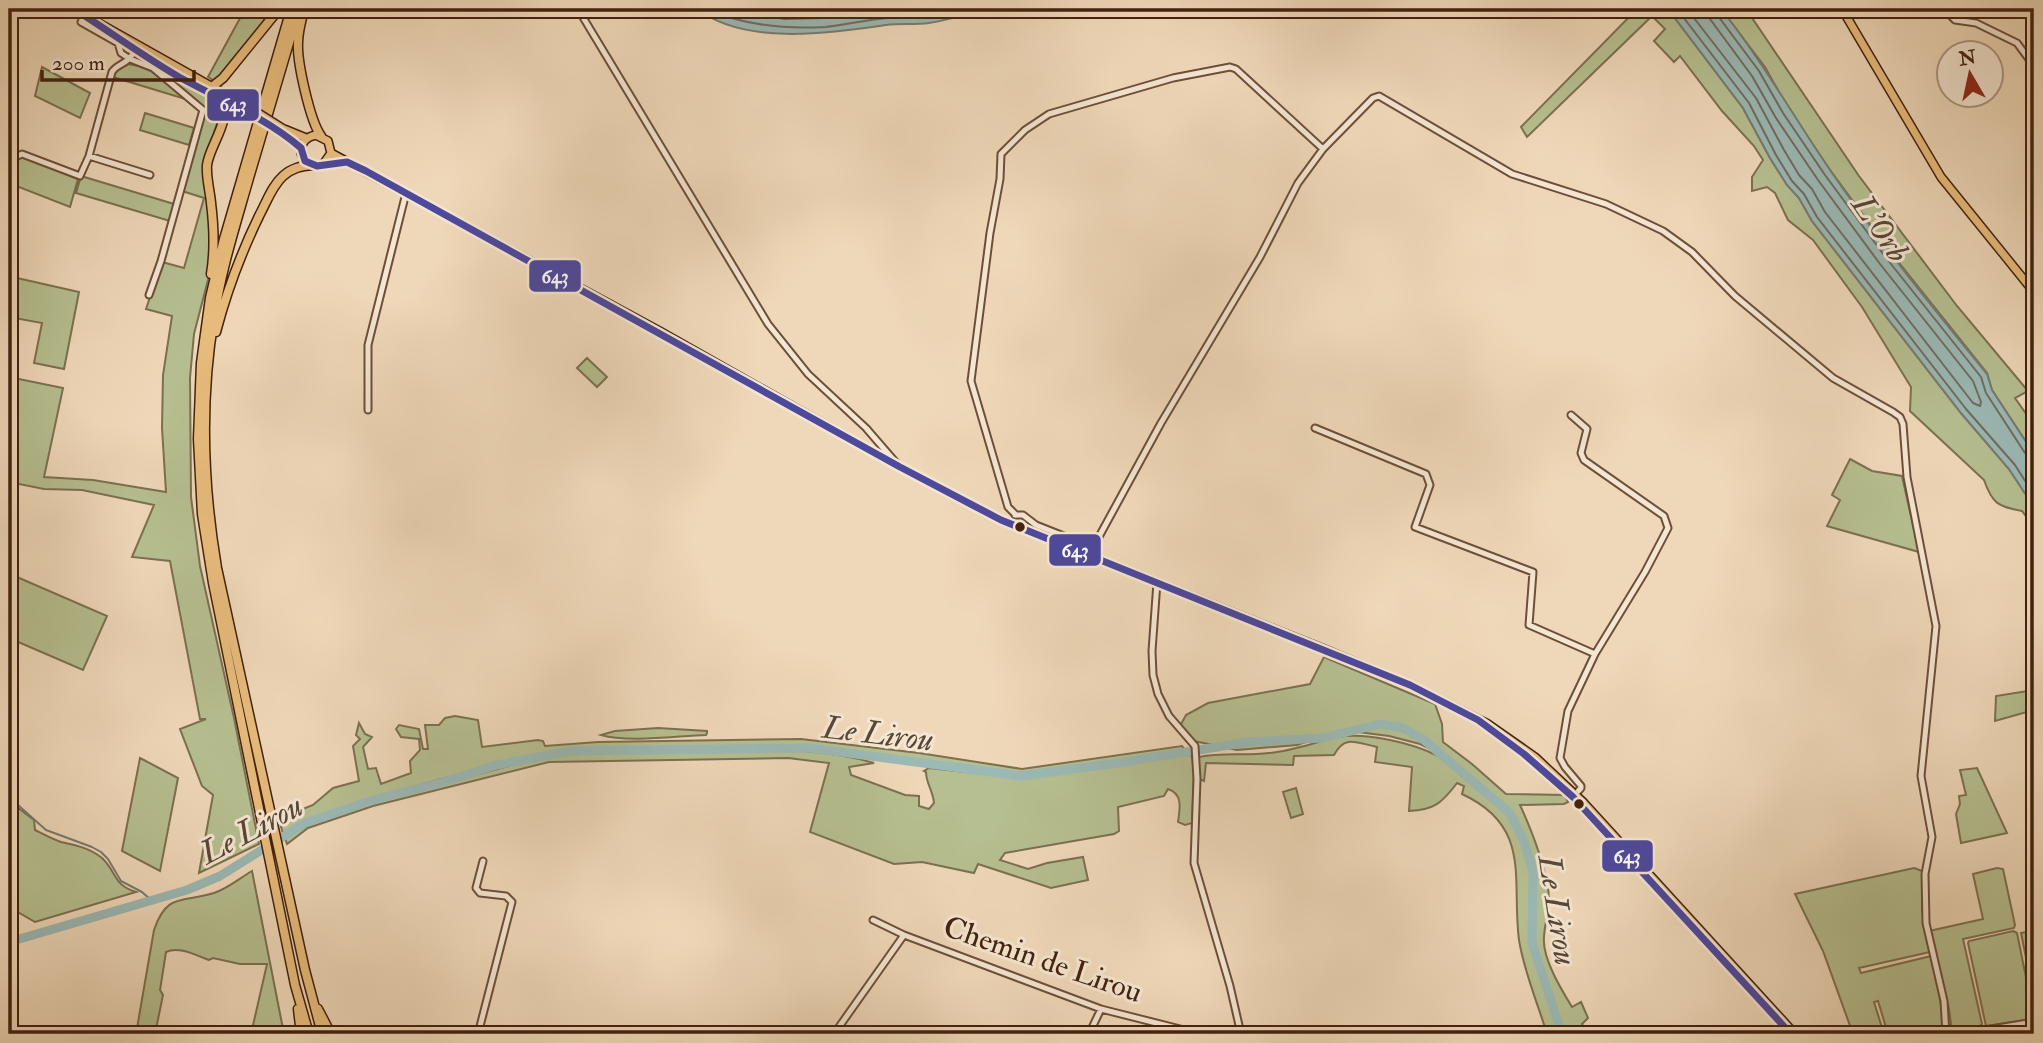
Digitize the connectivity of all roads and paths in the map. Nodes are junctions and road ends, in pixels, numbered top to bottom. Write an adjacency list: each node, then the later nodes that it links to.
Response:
1 (279, 9): 13 (highway)
2 (291, 9): 31 (highway)
3 (301, 9): 17 (highway); 32 (highway)
4 (578, 9): 36 (street)
5 (1842, 9): 29 (main road)
6 (1944, 9): 12 (street)
7 (77, 10): 9 (main road); 13 (main road)
8 (80, 22): 11 (street)
9 (132, 45): 10 (main road); 11 (street)
10 (140, 50): 11 (street); 14 (main road)
11 (131, 57): 22 (street); 30 (street)
12 (2034, 66)
13 (213, 86): 15 (main road)
14 (219, 99): 15 (main road); 31 (highway)
15 (255, 112): 16 (main road, bridge)
16 (281, 130): 18 (main road); 19 (main road)
17 (320, 136): 18 (main road); 21 (main road)
18 (306, 138): 19 (main road)
19 (301, 148): 26 (main road)
20 (1322, 149): 37 (street); 37 (street); 59 (street)
21 (331, 153): 24 (main road); 25 (main road)
22 (89, 156): 23 (street); 27 (street)
23 (9, 160)
24 (347, 162): 25 (main road); 28 (main road)
25 (324, 163): 26 (main road)
26 (313, 165): 32 (highway)
27 (150, 175)
28 (406, 193): 33 (street); 36 (main road)
29 (2034, 292)
30 (149, 295)
31 (210, 298): 46 (highway)
32 (208, 362): 45 (highway)
33 (368, 410)
34 (1571, 415): 40 (street)
35 (1315, 428): 40 (street)
36 (900, 467): 38 (main road)
37 (1015, 514): 38 (street)
38 (1012, 524): 39 (main road)
39 (1157, 582): 41 (main road); 57 (street)
40 (1594, 654): 41 (street)
41 (1574, 796): 58 (main road)
42 (482, 860): 53 (street)
43 (873, 920): 44 (street, Chemin de Lirou)
44 (904, 935): 47 (street, Chemin de Lirou); 54 (street)
45 (305, 970): 51 (highway); 52 (highway)
46 (295, 985): 49 (highway); 50 (highway)
47 (1101, 1009): 55 (street); 56 (street, Chemin de Lirou)
48 (2034, 1022): 60 (street)
49 (300, 1034)
50 (309, 1034)
51 (322, 1034)
52 (331, 1034)
53 (478, 1034)
54 (834, 1034)
55 (1089, 1034)
56 (1200, 1034)
57 (1241, 1034)
58 (1793, 1034)
59 (1946, 1034)
60 (1961, 1034)

